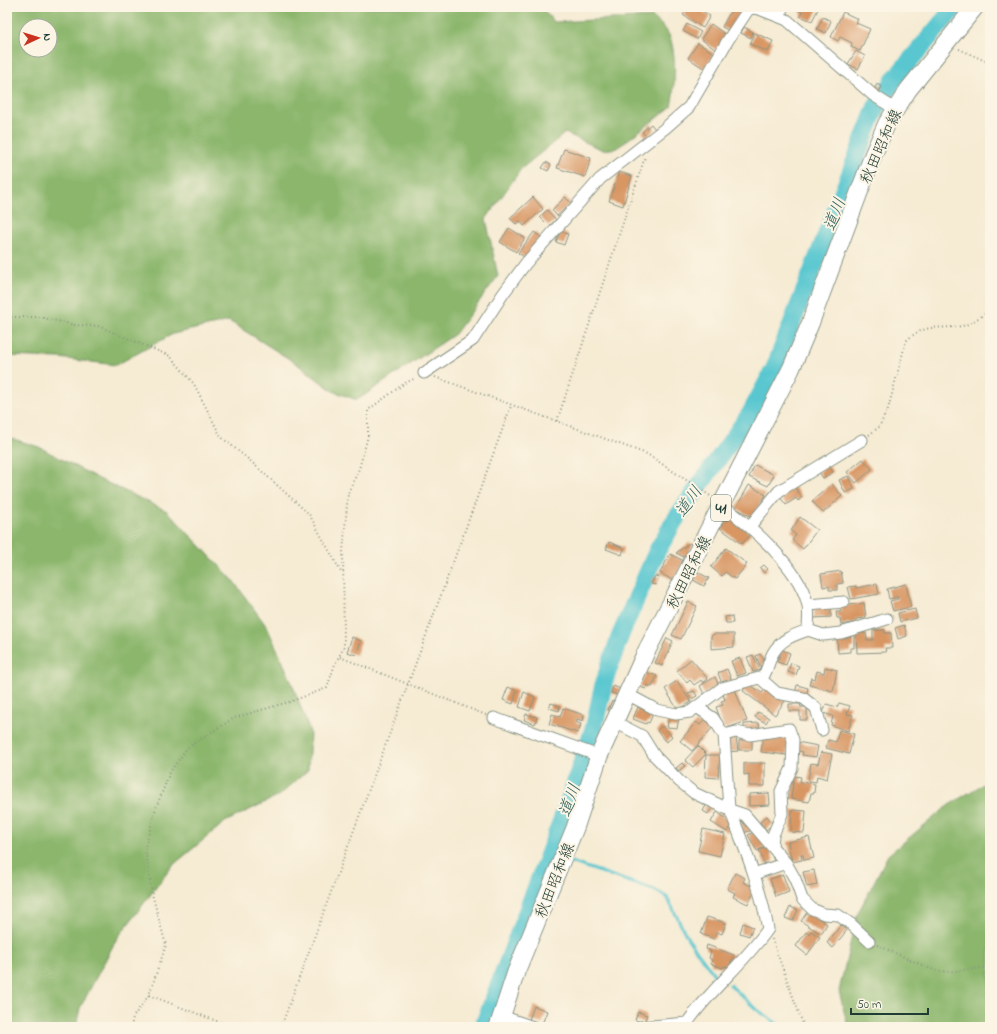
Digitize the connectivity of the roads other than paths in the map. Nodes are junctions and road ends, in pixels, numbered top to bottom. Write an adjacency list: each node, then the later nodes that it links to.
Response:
1 (975, 7): 4 (main road, 秋田昭和線 / 41)
2 (752, 8): 3 (street); 5 (street)
3 (781, 12): 4 (street)
4 (890, 106): 7 (main road, 秋田昭和線 / 41)
5 (424, 373)
6 (862, 440): 8 (street)
7 (722, 505): 8 (street); 14 (main road, 秋田昭和線 / 41)
8 (750, 526): 10 (street)
9 (844, 602): 10 (street)
10 (808, 605): 12 (street)
11 (887, 619): 12 (street)
12 (808, 630): 13 (street)
13 (760, 678): 15 (street); 18 (street)
14 (627, 694): 15 (street); 17 (main road, 秋田昭和線 / 41)
15 (698, 708): 19 (street)
16 (494, 718): 20 (street)
17 (615, 722): 20 (main road, 秋田昭和線 / 41); 21 (street)
18 (822, 730)
19 (724, 735): 21 (street); 22 (street)
20 (599, 756): 26 (main road, 秋田昭和線 / 41)
21 (730, 809): 22 (street); 24 (street)
22 (772, 846): 23 (street)
23 (786, 863): 24 (street); 25 (street)
24 (754, 874): 28 (street)
25 (869, 941)
26 (500, 1021): 27 (street)
27 (533, 1027)
28 (640, 1027)

